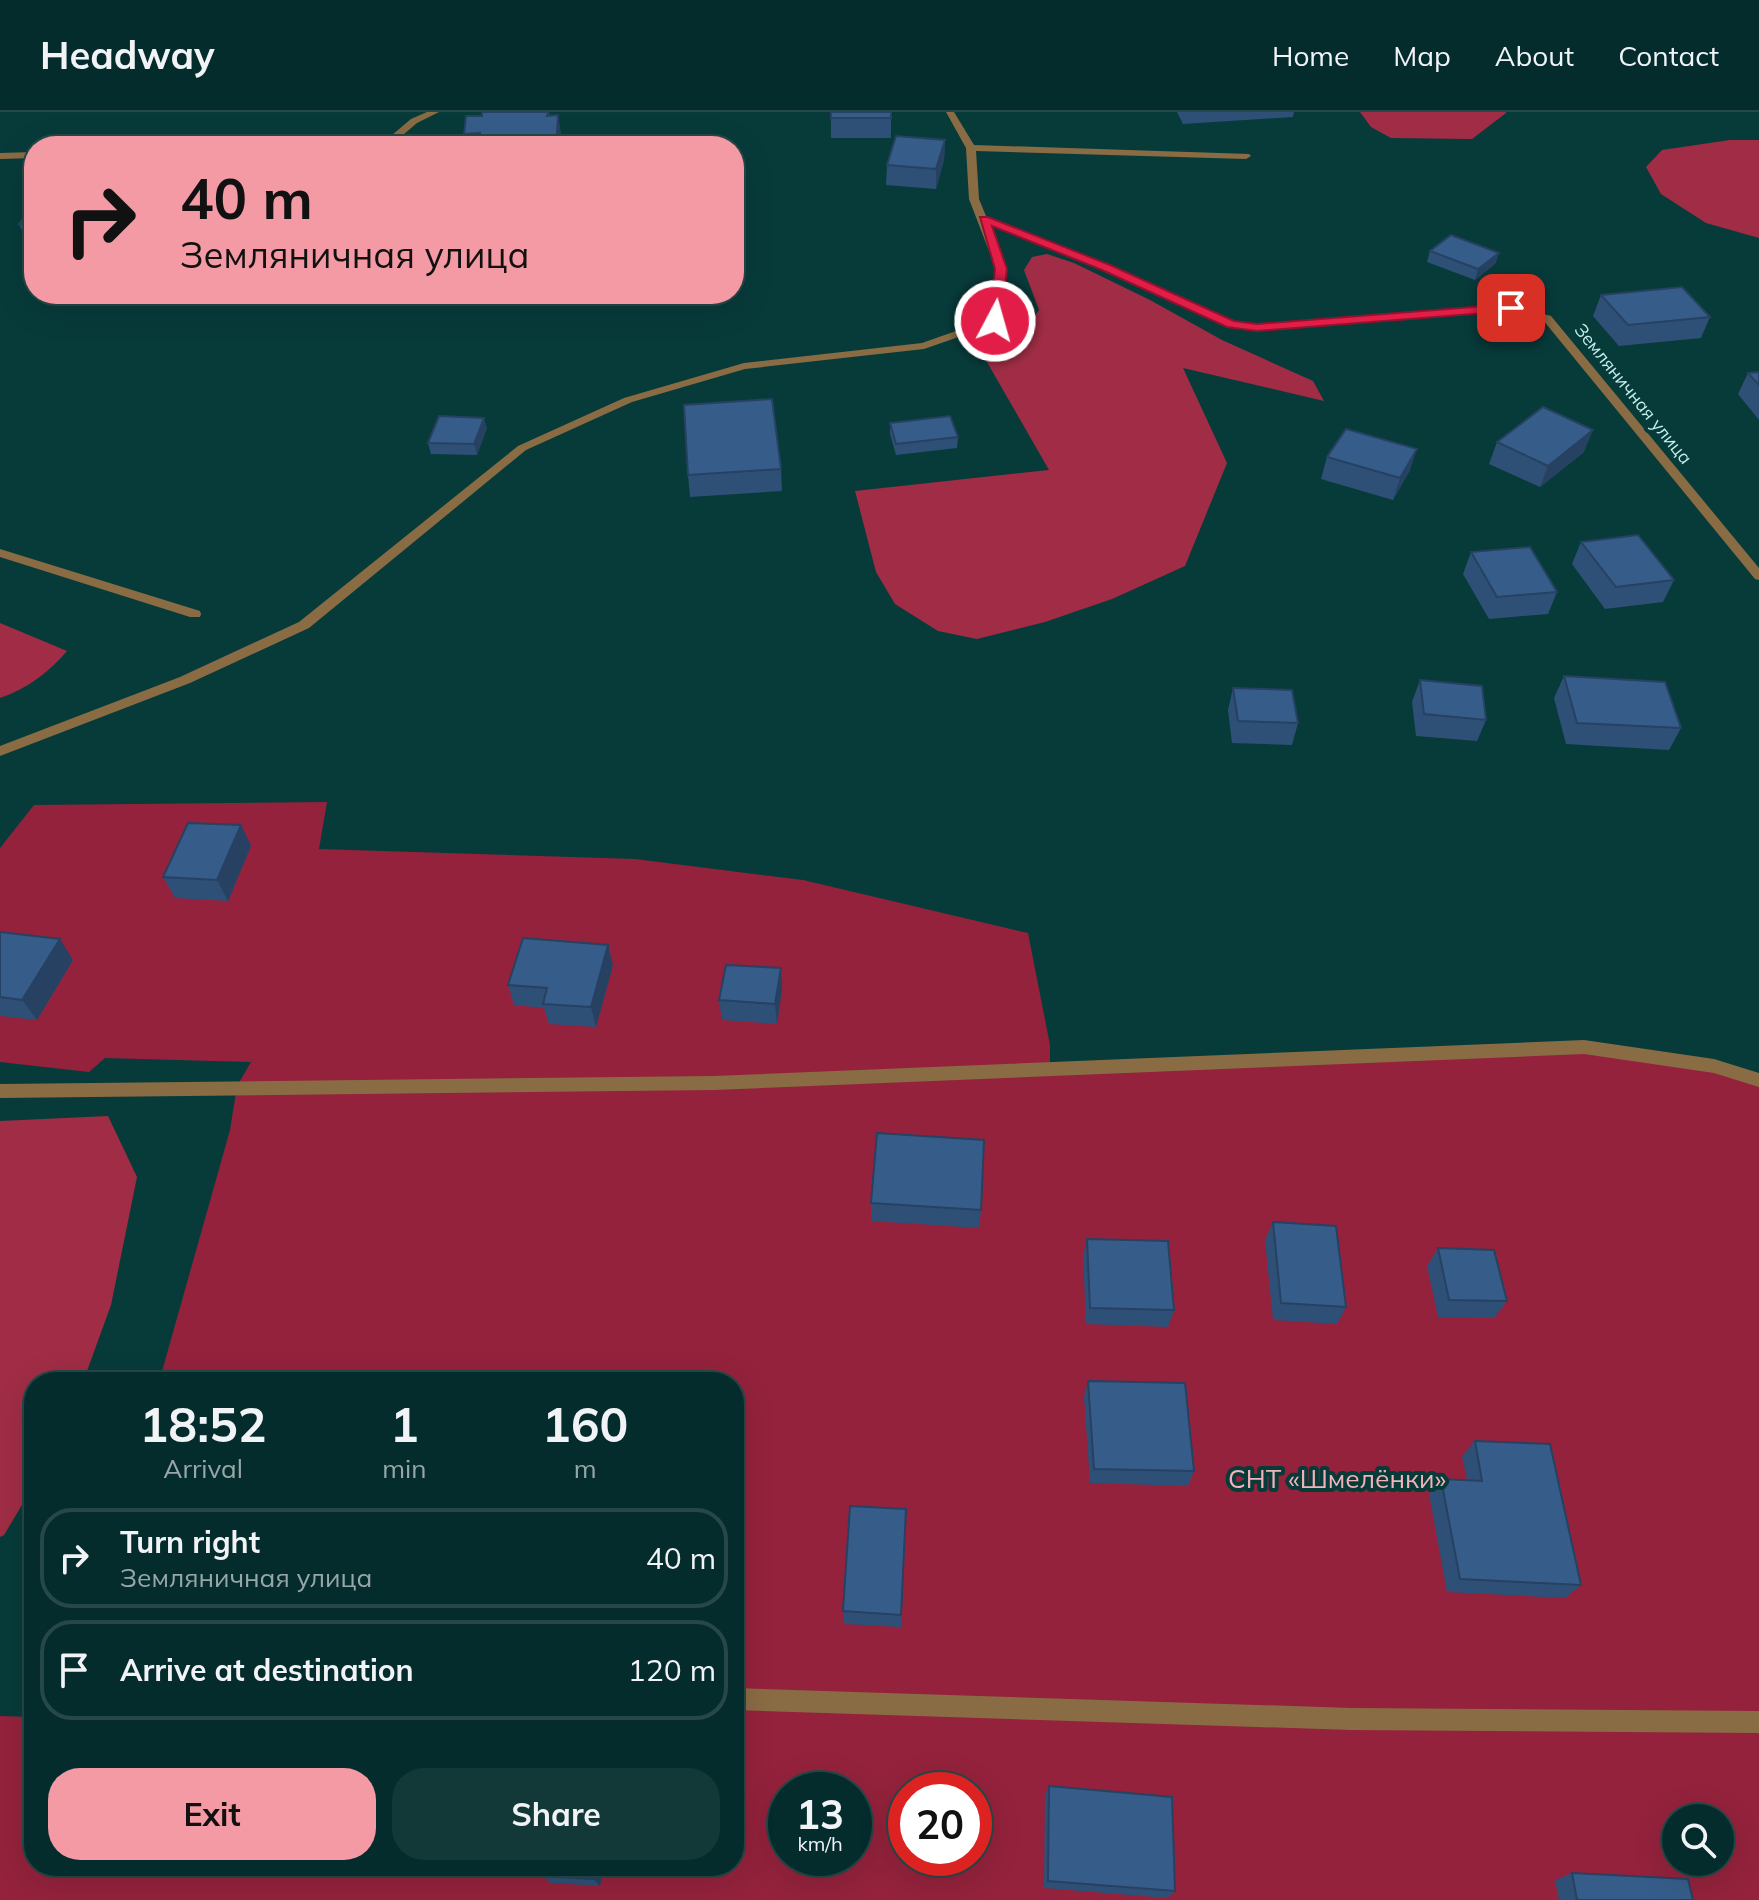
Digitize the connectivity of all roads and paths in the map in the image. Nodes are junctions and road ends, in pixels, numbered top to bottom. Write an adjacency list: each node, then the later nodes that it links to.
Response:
1 (435, 112): 3 (lane)
2 (950, 112): 4 (lane)
3 (396, 136)
4 (971, 148): 7 (lane); 8 (lane)
5 (24, 155): 6 (lane)
6 (0, 156)
7 (1246, 156)
8 (984, 219): 10 (lane, Земляничная улица); 12 (lane)
9 (0, 553): 11 (lane)
10 (1759, 576)
11 (195, 614)
12 (0, 751)
13 (1759, 1080): 14 (lane)
14 (0, 1091)
15 (744, 1699): 16 (lane)
16 (1759, 1722)

